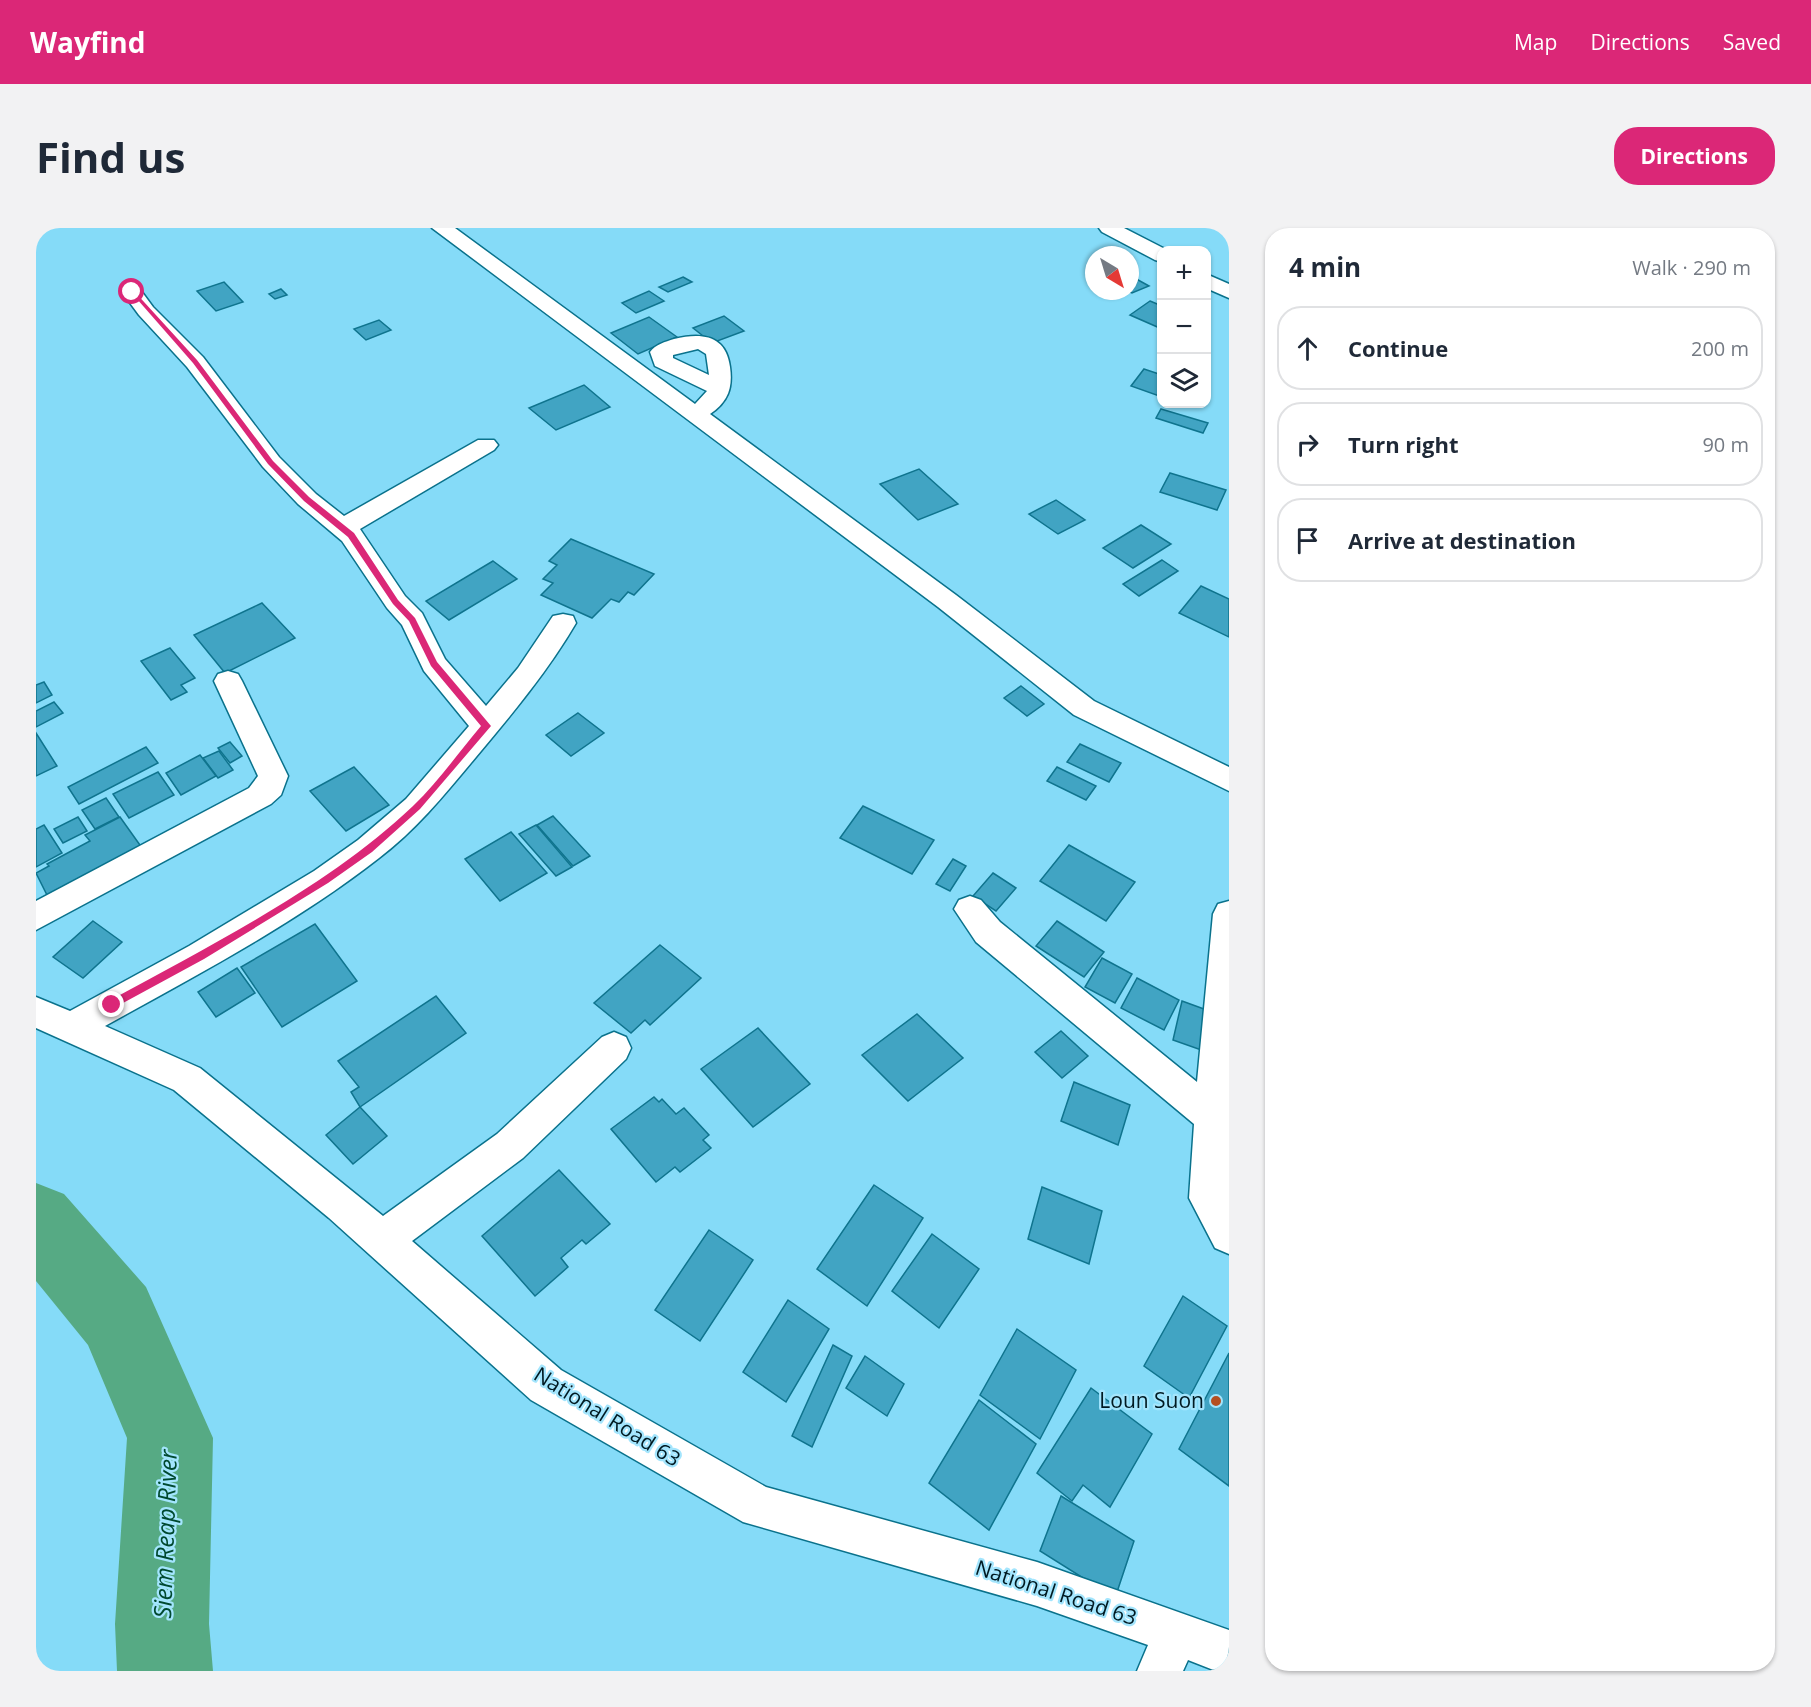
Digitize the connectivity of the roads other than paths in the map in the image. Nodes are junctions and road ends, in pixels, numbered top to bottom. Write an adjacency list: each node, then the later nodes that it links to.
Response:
1 (442, 228): 8 (street)
2 (1109, 228): 3 (street)
3 (1157, 254)
4 (1211, 283): 6 (street)
5 (132, 292): 10 (street)
6 (1229, 292)
7 (720, 389): 8 (street)
8 (694, 414): 14 (street)
9 (486, 444): 10 (street)
10 (343, 528): 13 (street)
11 (563, 623): 13 (street)
12 (228, 681): 17 (street)
13 (486, 726): 18 (street)
14 (1229, 780)
15 (970, 909): 20 (street)
16 (1229, 914): 20 (street)
17 (36, 917)
18 (54, 1019): 22 (street, National Road 63)
19 (614, 1048): 22 (street)
20 (1212, 1117): 21 (street)
21 (1229, 1235)
22 (382, 1240): 23 (street, National Road 63)
23 (1168, 1651): 24 (street, National Road 63)
24 (1229, 1653)

